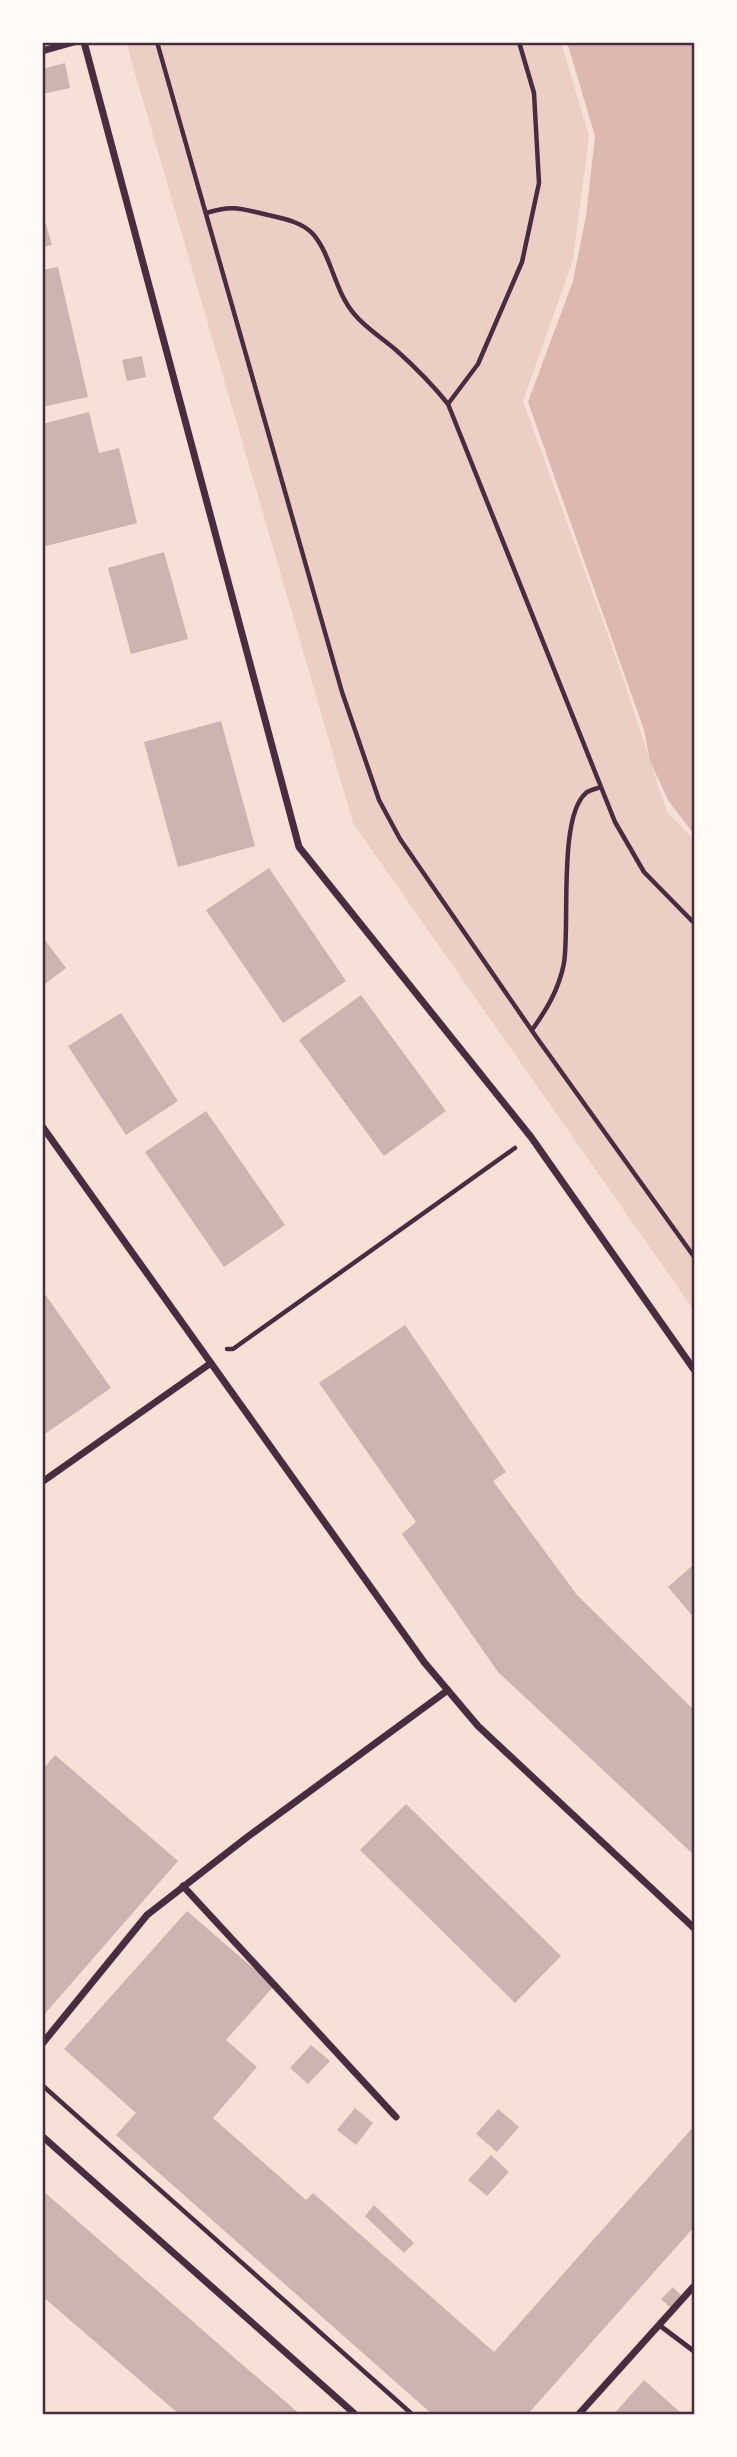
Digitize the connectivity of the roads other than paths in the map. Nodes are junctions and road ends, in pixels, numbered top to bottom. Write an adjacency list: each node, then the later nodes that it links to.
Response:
1 (74, 42): 3 (street)
2 (84, 42): 6 (street)
3 (42, 51)
4 (42, 1126): 5 (street)
5 (211, 1363): 7 (street); 8 (street)
6 (695, 1371)
7 (42, 1482)
8 (448, 1690): 9 (street); 10 (street)
9 (183, 1886): 11 (street); 12 (street)
10 (695, 1929)
11 (42, 2044)
12 (396, 2117)
13 (42, 2136): 17 (street)
14 (695, 2285): 15 (street)
15 (659, 2325): 16 (lane); 18 (street)
16 (695, 2352)
17 (356, 2415)
18 (578, 2415)

